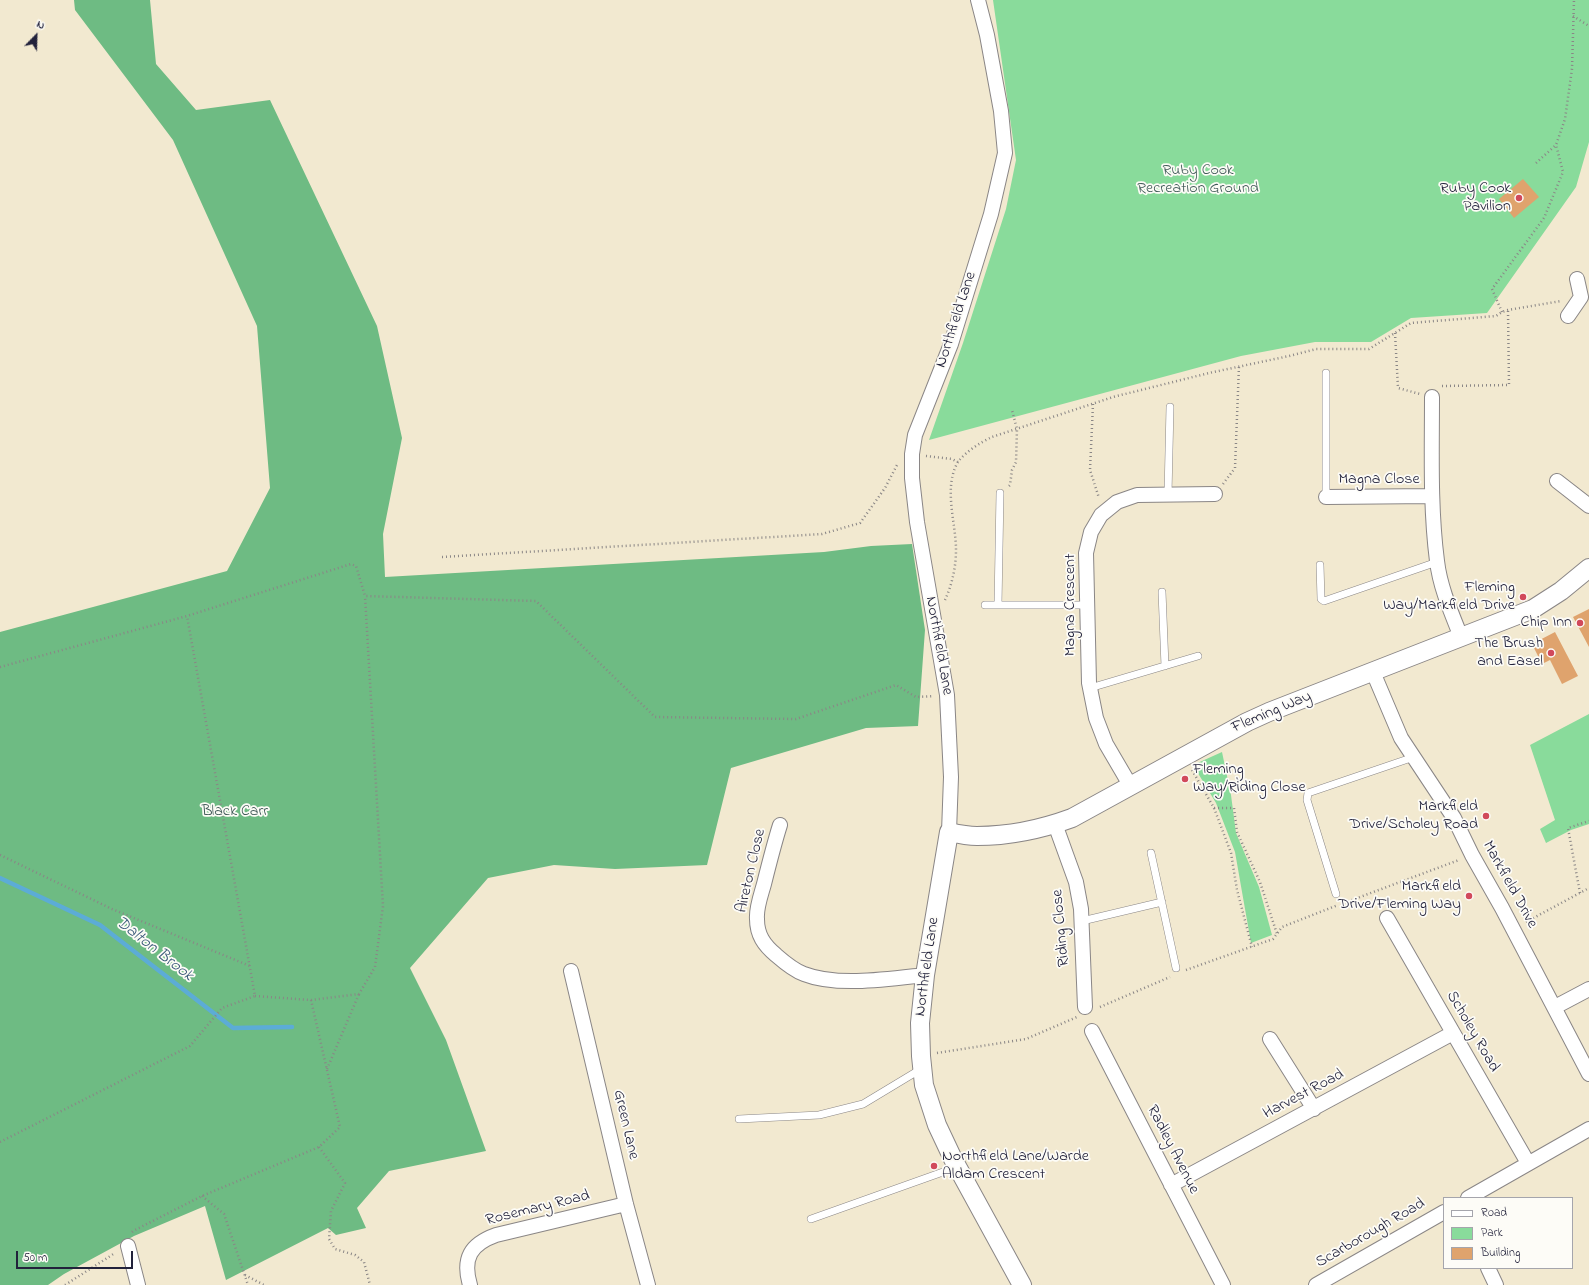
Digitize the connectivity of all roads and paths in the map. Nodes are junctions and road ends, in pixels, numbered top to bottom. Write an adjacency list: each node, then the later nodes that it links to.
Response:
1 (978, 0): 20 (street, Northfield Lane)
2 (1574, 0): 3 (path)
3 (1573, 16): 4 (path); 5 (path)
4 (1589, 26)
5 (1556, 145): 6 (path); 10 (path)
6 (1536, 163)
7 (1576, 279): 8 (street)
8 (1585, 299): 9 (path); 11 (street)
9 (1508, 310): 10 (path); 15 (path)
10 (1502, 312): 12 (path)
11 (1568, 316)
12 (1395, 333): 13 (path); 15 (path)
13 (1239, 366): 16 (path); 25 (path)
14 (1326, 373): 27 (lane)
15 (1432, 397): 26 (street, Magna Close)
16 (1093, 404): 19 (path); 29 (path)
17 (1170, 407): 24 (lane)
18 (1012, 410): 19 (path)
19 (1017, 429): 21 (path); 23 (path)
20 (912, 454): 21 (path); 30 (path); 40 (street, Northfield Lane)
21 (958, 462): 40 (path)
22 (1557, 481): 28 (street)
23 (1000, 493): 37 (lane)
24 (1168, 494): 25 (street, Magna Crescent); 29 (street, Magna Crescent)
25 (1215, 494)
26 (1432, 496): 27 (street, Magna Close); 31 (street, Magna Close)
27 (1326, 497)
28 (1589, 506)
29 (1104, 512): 38 (street, Magna Crescent)
30 (442, 557)
31 (1437, 562): 32 (lane); 41 (street, Magna Close)
32 (1320, 565)
33 (1589, 568): 41 (street, Fleming Way)
34 (1162, 592): 43 (lane)
35 (365, 596): 39 (path); 47 (path); 74 (path)
36 (985, 605): 37 (lane)
37 (998, 605): 38 (lane)
38 (1087, 605): 46 (street, Magna Crescent)
39 (187, 616): 44 (path); 68 (path)
40 (935, 622): 47 (street, Northfield Lane)
41 (1461, 637): 45 (street, Fleming Way)
42 (1198, 656): 43 (lane)
43 (1165, 666): 46 (lane)
44 (0, 667)
45 (1373, 672): 48 (street, Fleming Way); 49 (street, Markfield Drive)
46 (1090, 688): 50 (street, Magna Crescent)
47 (947, 695): 55 (street, Northfield Lane)
48 (1184, 756): 50 (street, Fleming Way); 51 (path)
49 (1414, 757): 58 (street, Markfield Drive); 61 (lane)
50 (1130, 785): 53 (street, Fleming Way)
51 (1214, 808): 66 (path); 67 (path)
52 (1589, 821): 60 (path)
53 (1055, 824): 55 (street, Fleming Way); 64 (street, Riding Close)
54 (780, 825): 72 (street, Aireton Close)
55 (949, 832): 72 (street, Northfield Lane)
56 (1151, 853): 62 (lane)
57 (0, 855): 68 (path)
58 (1472, 855): 65 (street, Markfield Drive); 66 (path)
59 (1589, 888): 60 (path)
60 (1580, 893): 65 (path)
61 (1336, 894)
62 (1162, 902): 64 (lane); 70 (lane)
63 (1387, 918): 80 (street, Scholey Road)
64 (1082, 921): 78 (street, Riding Close)
65 (1513, 928): 77 (street, Markfield Drive)
66 (1277, 934): 67 (path)
67 (1252, 947): 71 (path)
68 (250, 966): 75 (path)
69 (571, 971): 95 (street, Green Lane)
70 (1176, 971): 78 (path)
71 (1183, 971)
72 (925, 975): 82 (street, Northfield Lane)
73 (1589, 989): 77 (street)
74 (359, 994): 76 (path); 83 (path)
75 (255, 996): 76 (path); 88 (path)
76 (311, 1000): 83 (path)
77 (1555, 1007): 84 (street, Markfield Drive)
78 (1088, 1010): 82 (path)
79 (1092, 1030): 92 (street, Radley Avenue)
80 (1453, 1033): 85 (street, Harvest Road); 90 (street, Scholey Road)
81 (1270, 1039): 85 (street)
82 (922, 1062): 86 (lane); 91 (street, Northfield Lane)
83 (327, 1070): 89 (path)
84 (1589, 1074)
85 (1314, 1109): 92 (street, Harvest Road)
86 (739, 1119)
87 (1589, 1128): 90 (street)
88 (0, 1142)
89 (319, 1147): 93 (path); 105 (path)
90 (1528, 1163): 94 (street)
91 (957, 1167): 97 (lane); 108 (street, Northfield Lane)
92 (1171, 1185): 109 (street, Radley Avenue)
93 (202, 1196): 98 (path); 100 (path)
94 (1470, 1197)
95 (626, 1204): 106 (street, Rosemary Road); 107 (street, Green Lane)
96 (1443, 1213): 110 (street, Scarborough Road)
97 (811, 1219)
98 (128, 1246): 101 (path); 102 (street)
99 (1488, 1269): 111 (street)
100 (245, 1276): 103 (path); 104 (path)
101 (64, 1285)
102 (138, 1285)
103 (248, 1285)
104 (264, 1285)
105 (370, 1285)
106 (470, 1285)
107 (648, 1285)
108 (1022, 1285)
109 (1224, 1285)
110 (1316, 1285)
111 (1496, 1285)

